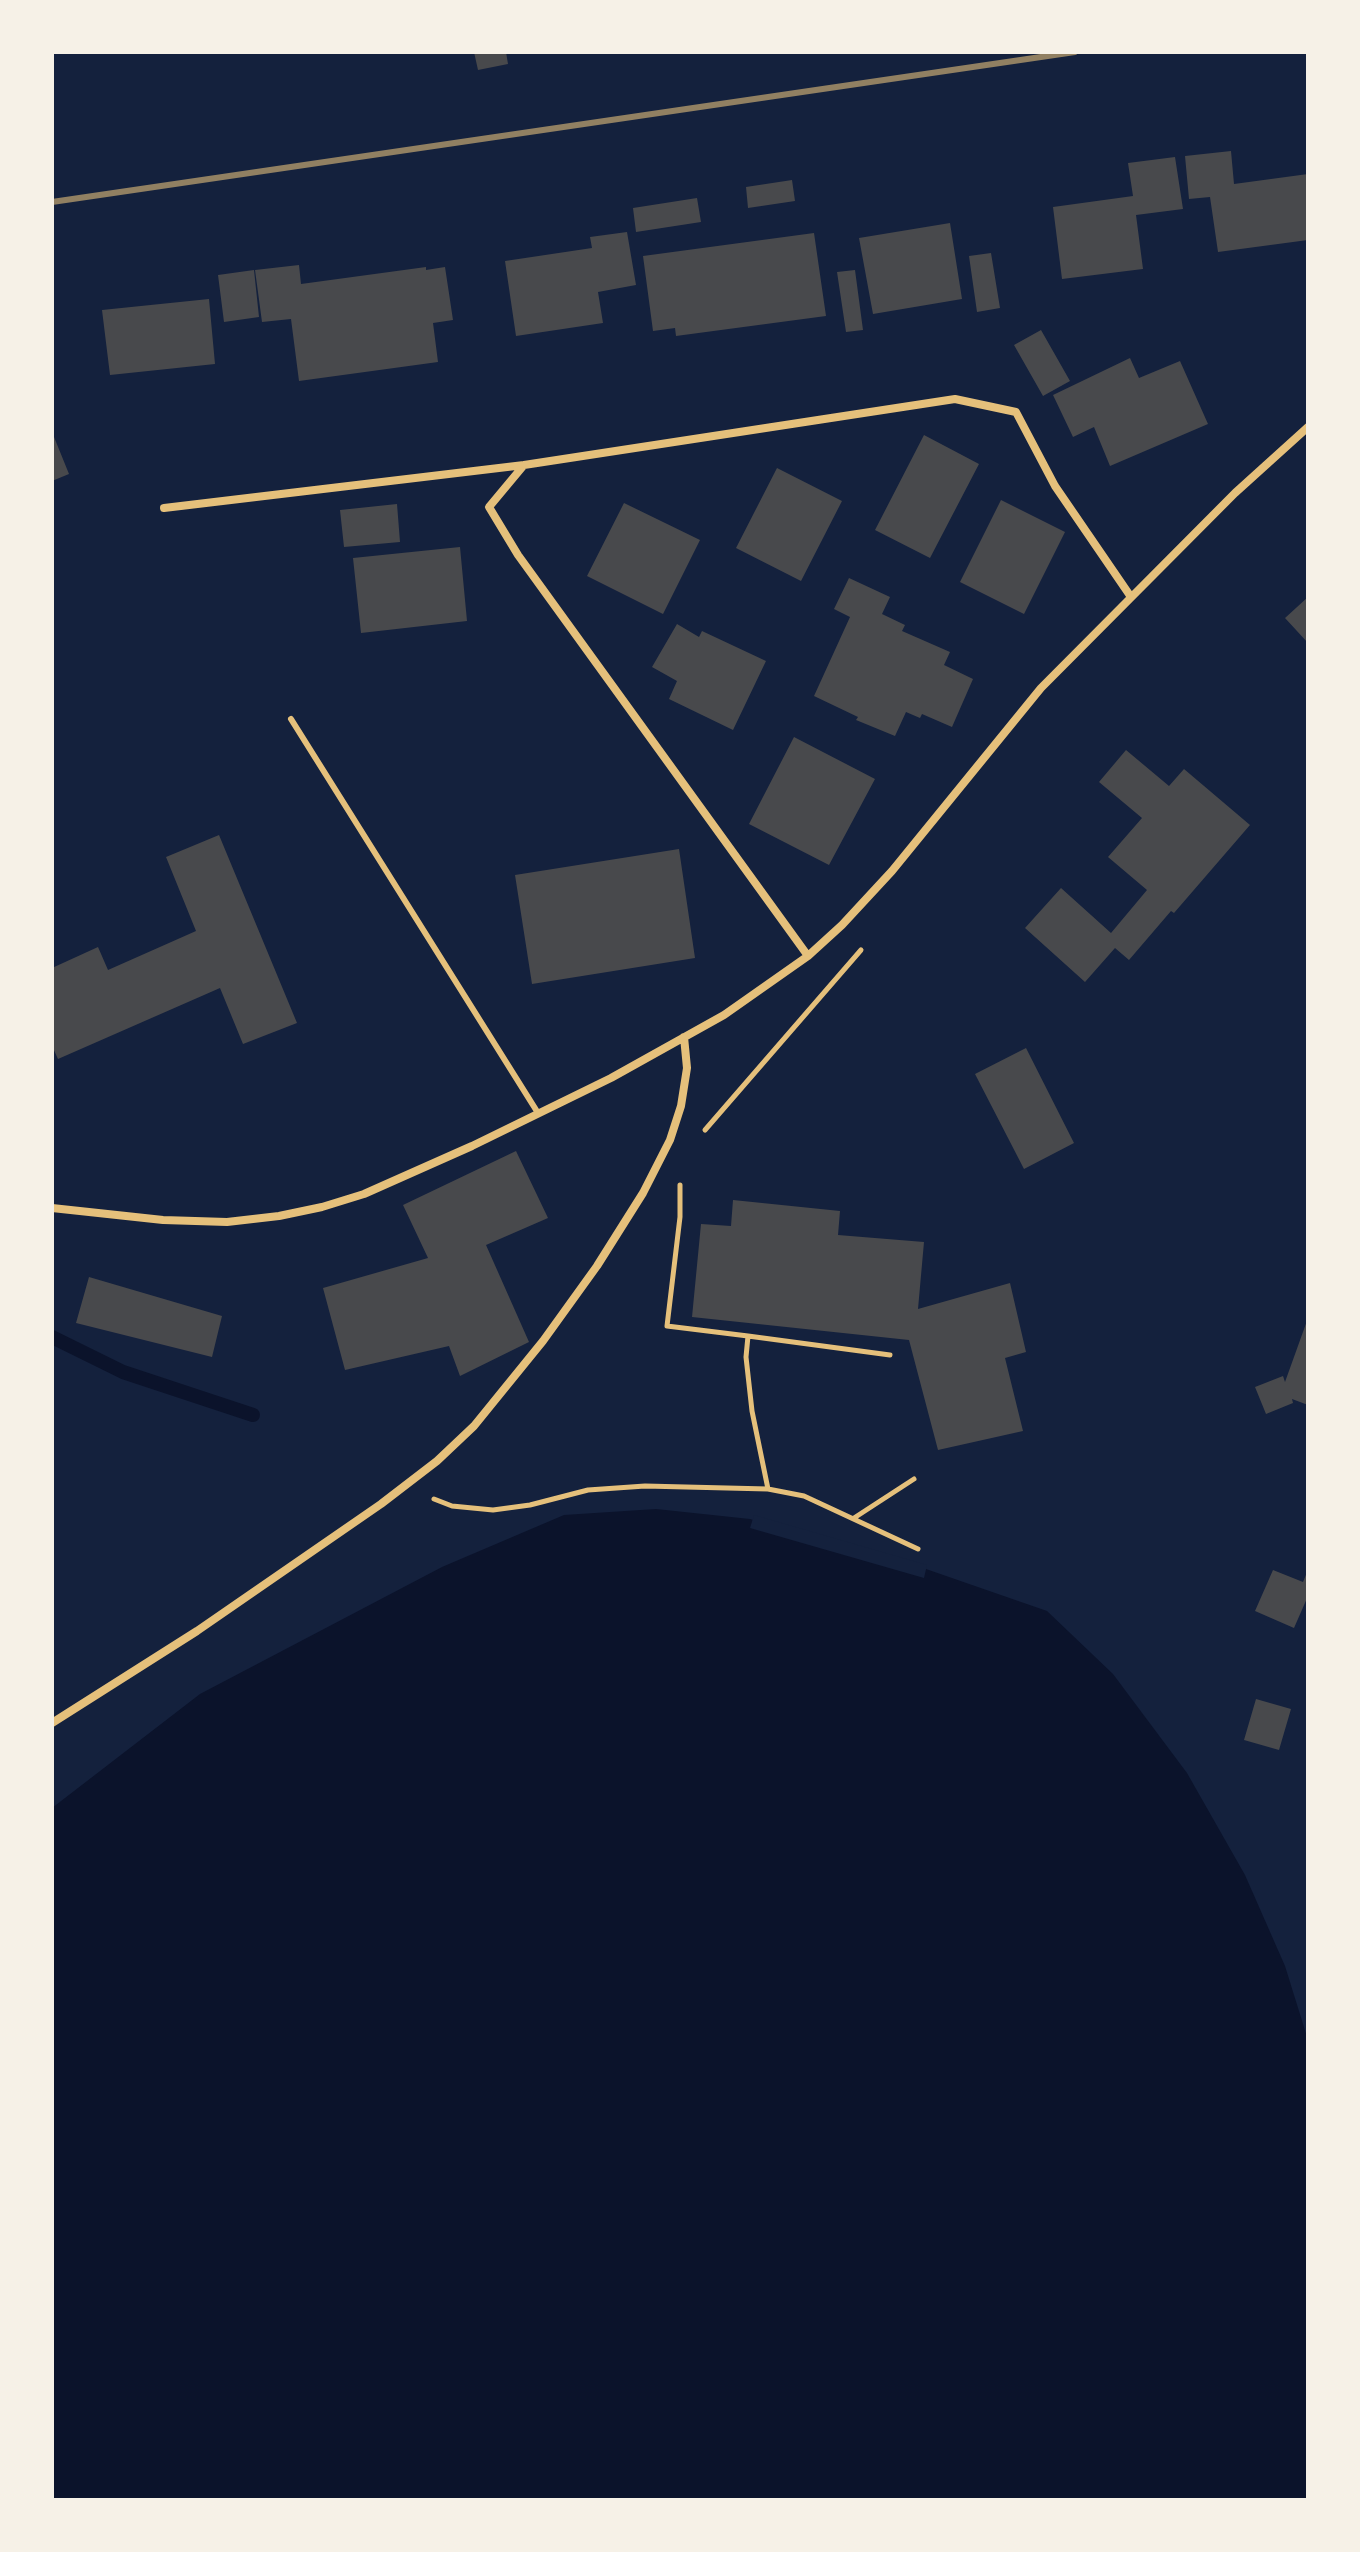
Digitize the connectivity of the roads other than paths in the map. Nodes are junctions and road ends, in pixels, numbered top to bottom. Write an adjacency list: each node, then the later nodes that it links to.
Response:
1 (1308, 427): 4 (street)
2 (524, 465): 3 (street); 4 (street); 6 (street)
3 (164, 508)
4 (1131, 597): 6 (street)
5 (291, 719): 8 (lane)
6 (808, 956): 7 (street)
7 (684, 1037): 8 (street); 10 (street)
8 (538, 1113): 9 (street)
9 (52, 1208)
10 (52, 1723)

